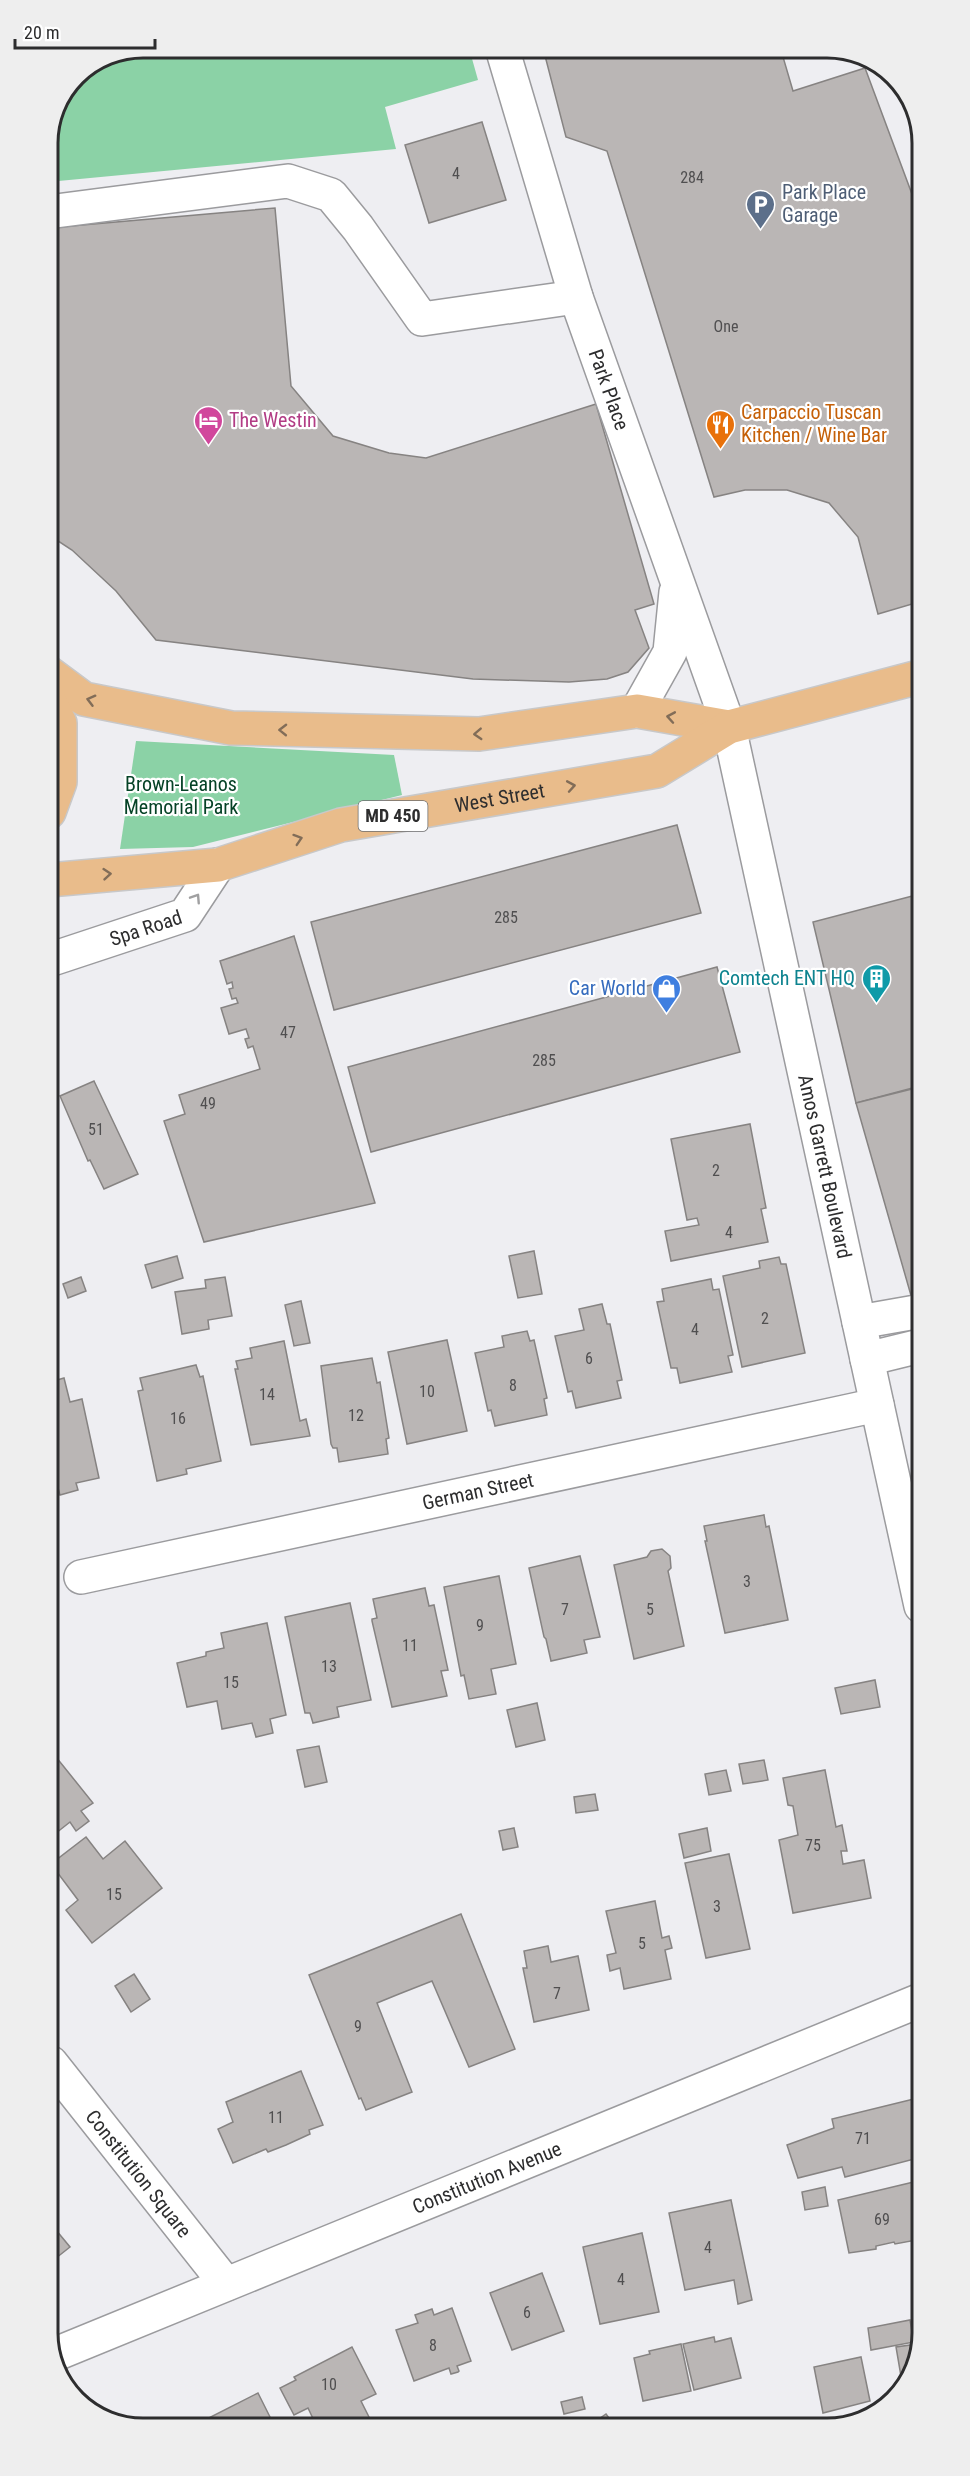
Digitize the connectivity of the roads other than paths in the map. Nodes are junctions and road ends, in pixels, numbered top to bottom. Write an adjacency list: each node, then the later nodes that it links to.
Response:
1 (505, 59): 3 (street, Park Place)
2 (59, 211): 3 (street)
3 (576, 297): 4 (street, Park Place)
4 (677, 581): 7 (street); 9 (street, Park Place)
5 (912, 679): 9 (main road, West Street / MD 450)
6 (59, 680): 7 (main road, West Street / MD 450, one-way to 6)
7 (637, 711): 9 (main road, West Street / MD 450, one-way to 7)
8 (59, 721): 10 (main road)
9 (729, 727): 11 (main road, West Street / MD 450, one-way to 9); 15 (street, Amos Garrett Boulevard)
10 (59, 785)
11 (218, 865): 12 (main road, West Street / MD 450, one-way to 11); 13 (street, Spa Road, one-way to 11)
12 (59, 879)
13 (59, 957)
14 (912, 1313): 15 (street)
15 (859, 1322): 17 (street, Amos Garrett Boulevard)
16 (912, 1348): 17 (street)
17 (867, 1359): 18 (street, Amos Garrett Boulevard)
18 (877, 1405): 19 (street, Amos Garrett Boulevard); 20 (street, German Street)
19 (912, 1565)
20 (81, 1577)
21 (912, 2004): 23 (street, Constitution Avenue)
22 (59, 2073): 23 (street, Constitution Square)
23 (226, 2284): 24 (street, Constitution Avenue)
24 (61, 2352)

